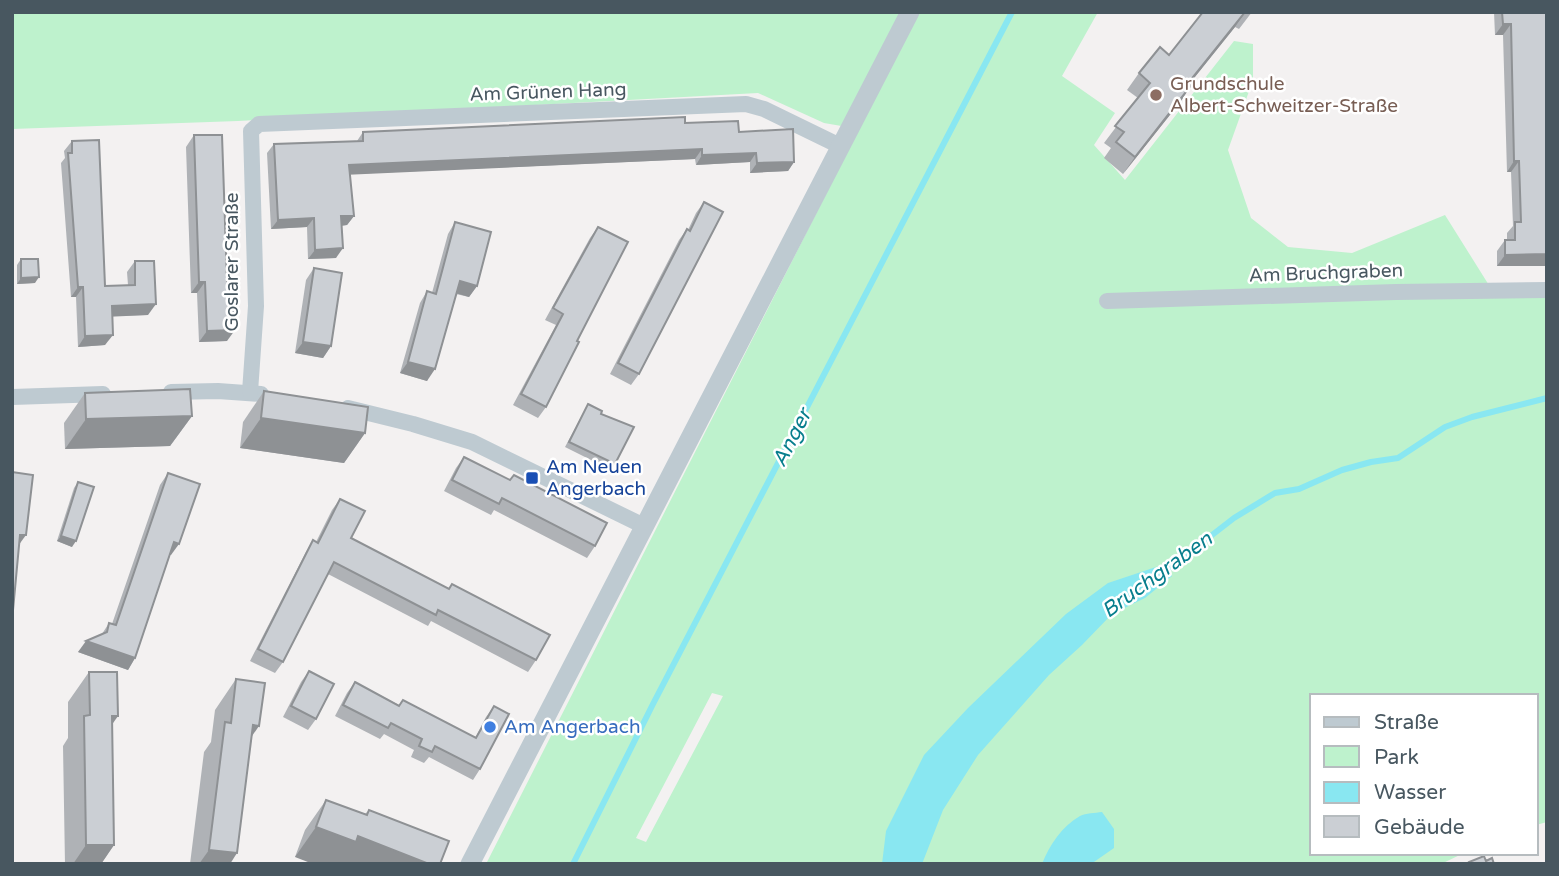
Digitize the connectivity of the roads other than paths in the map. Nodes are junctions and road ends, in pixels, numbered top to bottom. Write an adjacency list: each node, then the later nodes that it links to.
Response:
1 (910, 12): 3 (street)
2 (251, 131): 3 (street, Am Grünen Hang); 6 (street, Goslarer Straße)
3 (840, 146): 12 (street)
4 (1547, 290): 5 (street, Am Bruchgraben)
5 (1107, 301)
6 (250, 392): 8 (street); 9 (street)
7 (120, 393): 10 (street)
8 (148, 393)
9 (275, 396)
10 (12, 397)
11 (338, 406): 12 (street)
12 (644, 526): 13 (street)
13 (470, 864)

